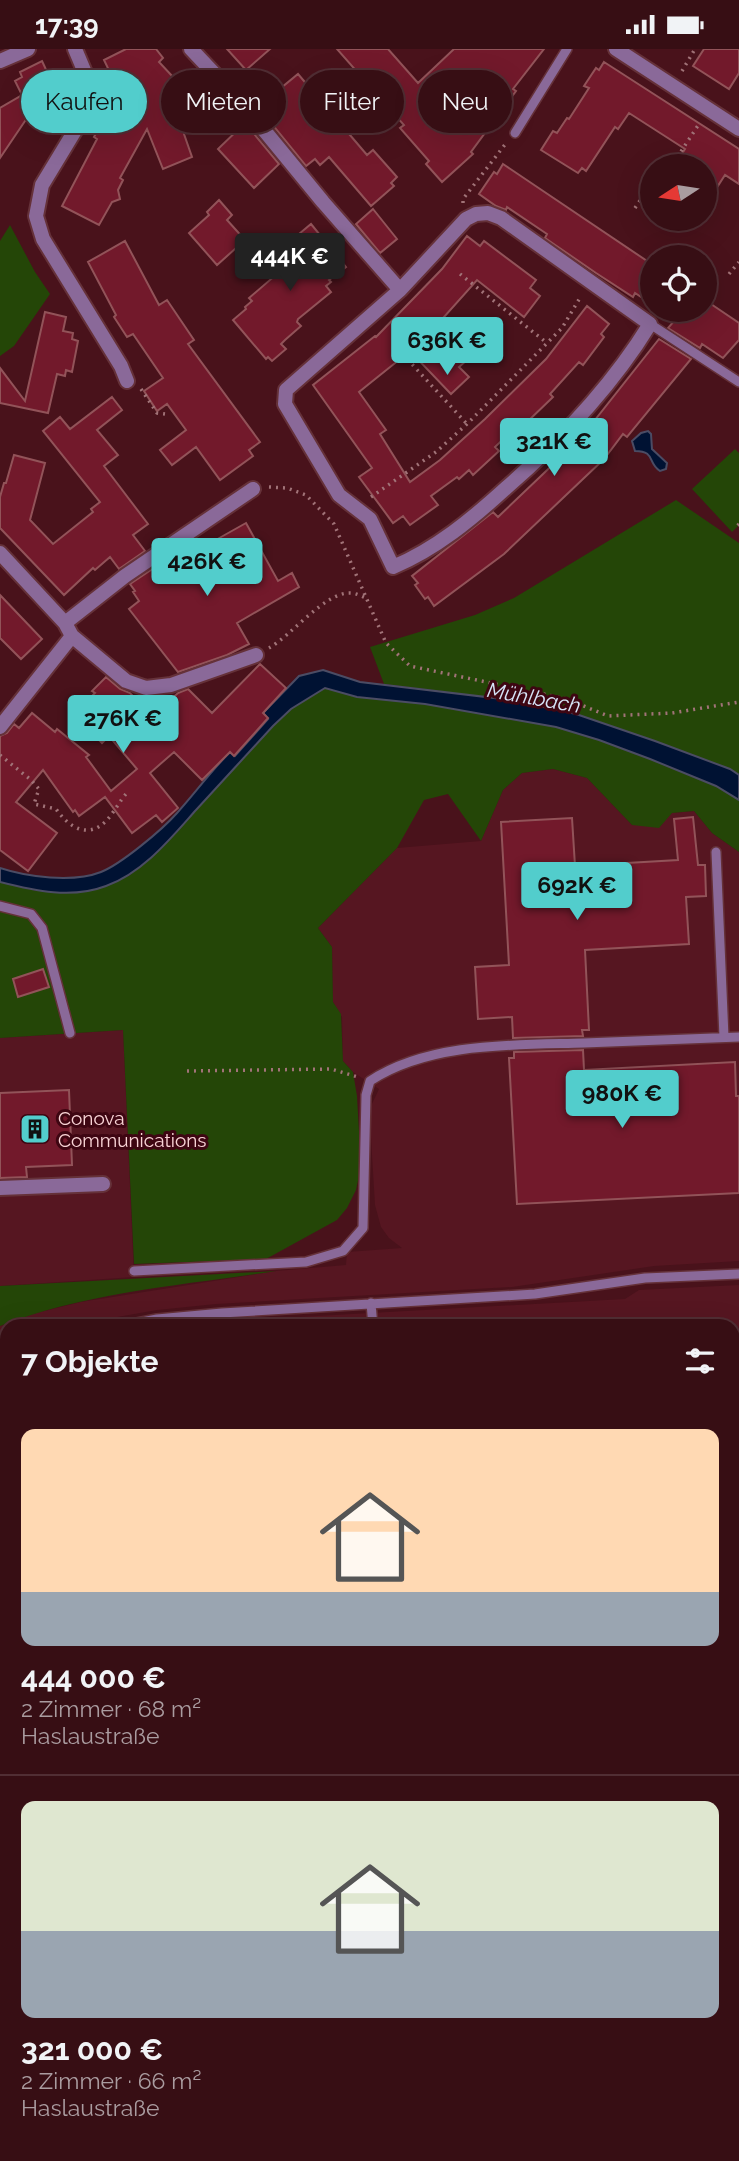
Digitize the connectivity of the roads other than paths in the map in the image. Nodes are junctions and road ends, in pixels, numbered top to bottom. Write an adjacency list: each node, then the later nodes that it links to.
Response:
1 (28, 49): 6 (street)
2 (75, 49): 11 (street)
3 (191, 49): 9 (street)
4 (567, 49): 8 (lane)
5 (615, 49): 7 (street)
6 (0, 61)
7 (739, 129)
8 (515, 133)
9 (400, 290): 10 (street); 10 (street)
10 (650, 324): 12 (lane)
11 (127, 381)
12 (739, 382)
13 (253, 489): 15 (street)
14 (0, 553): 15 (street)
15 (68, 630): 16 (street); 17 (street)
16 (256, 655)
17 (0, 727)
18 (716, 852): 21 (lane)
19 (0, 906): 20 (lane)
20 (70, 1033)
21 (724, 1037): 22 (lane); 25 (lane)
22 (739, 1037)
23 (103, 1184): 24 (street)
24 (0, 1188)
25 (134, 1271)
26 (739, 1274): 27 (lane)
27 (372, 1303): 28 (lane); 29 (lane)
28 (157, 1319)
29 (373, 1319)

